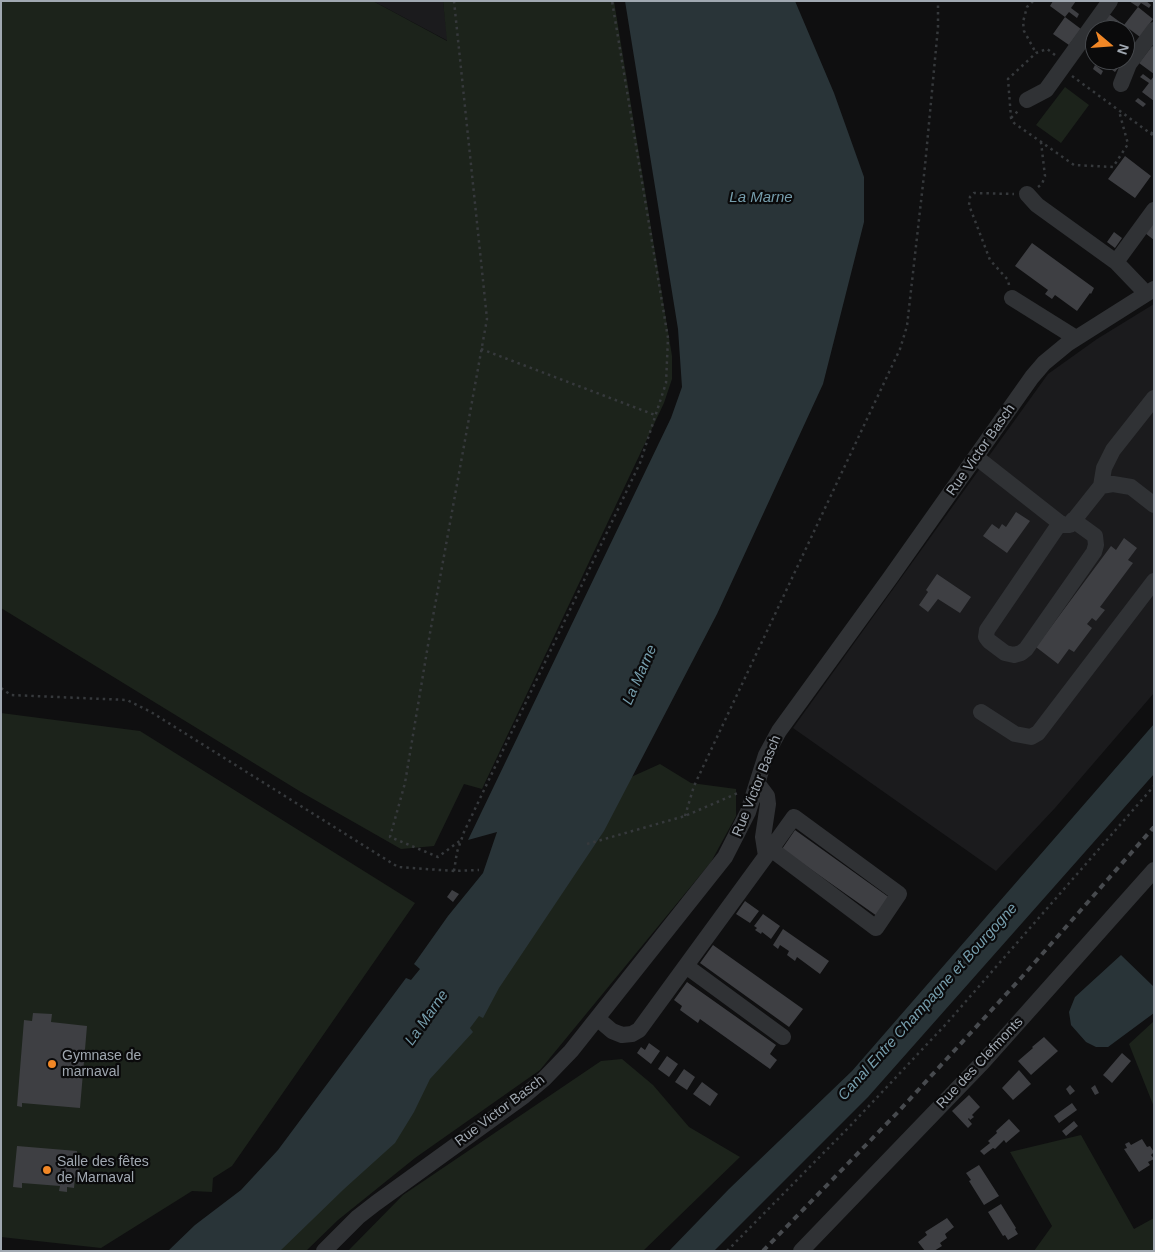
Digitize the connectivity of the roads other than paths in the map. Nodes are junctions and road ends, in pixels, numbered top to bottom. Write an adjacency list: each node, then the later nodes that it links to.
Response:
1 (1110, 1): 4 (street)
2 (1154, 30): 3 (street)
3 (1121, 84)
4 (1027, 100)
5 (1028, 194): 7 (street)
6 (1154, 210): 7 (street)
7 (1116, 262): 8 (street)
8 (1149, 292): 10 (street, Rue Victor Basch)
9 (1012, 298): 10 (street)
10 (1076, 338): 12 (street, Rue Victor Basch)
11 (1154, 398): 13 (street)
12 (976, 457): 15 (street); 18 (street, Rue Victor Basch)
13 (1101, 486): 14 (street); 15 (street)
14 (1153, 503)
15 (1067, 522): 15 (street)
16 (1154, 581): 17 (street)
17 (982, 712)
18 (758, 784): 19 (street); 22 (street, Rue Victor Basch)
19 (768, 853): 19 (street); 21 (street)
20 (1154, 870): 25 (street, Rue des Clefmonts)
21 (686, 966): 22 (street); 23 (street)
22 (598, 1019): 24 (street, Rue Victor Basch)
23 (783, 1037)
24 (324, 1251)
25 (800, 1251)

